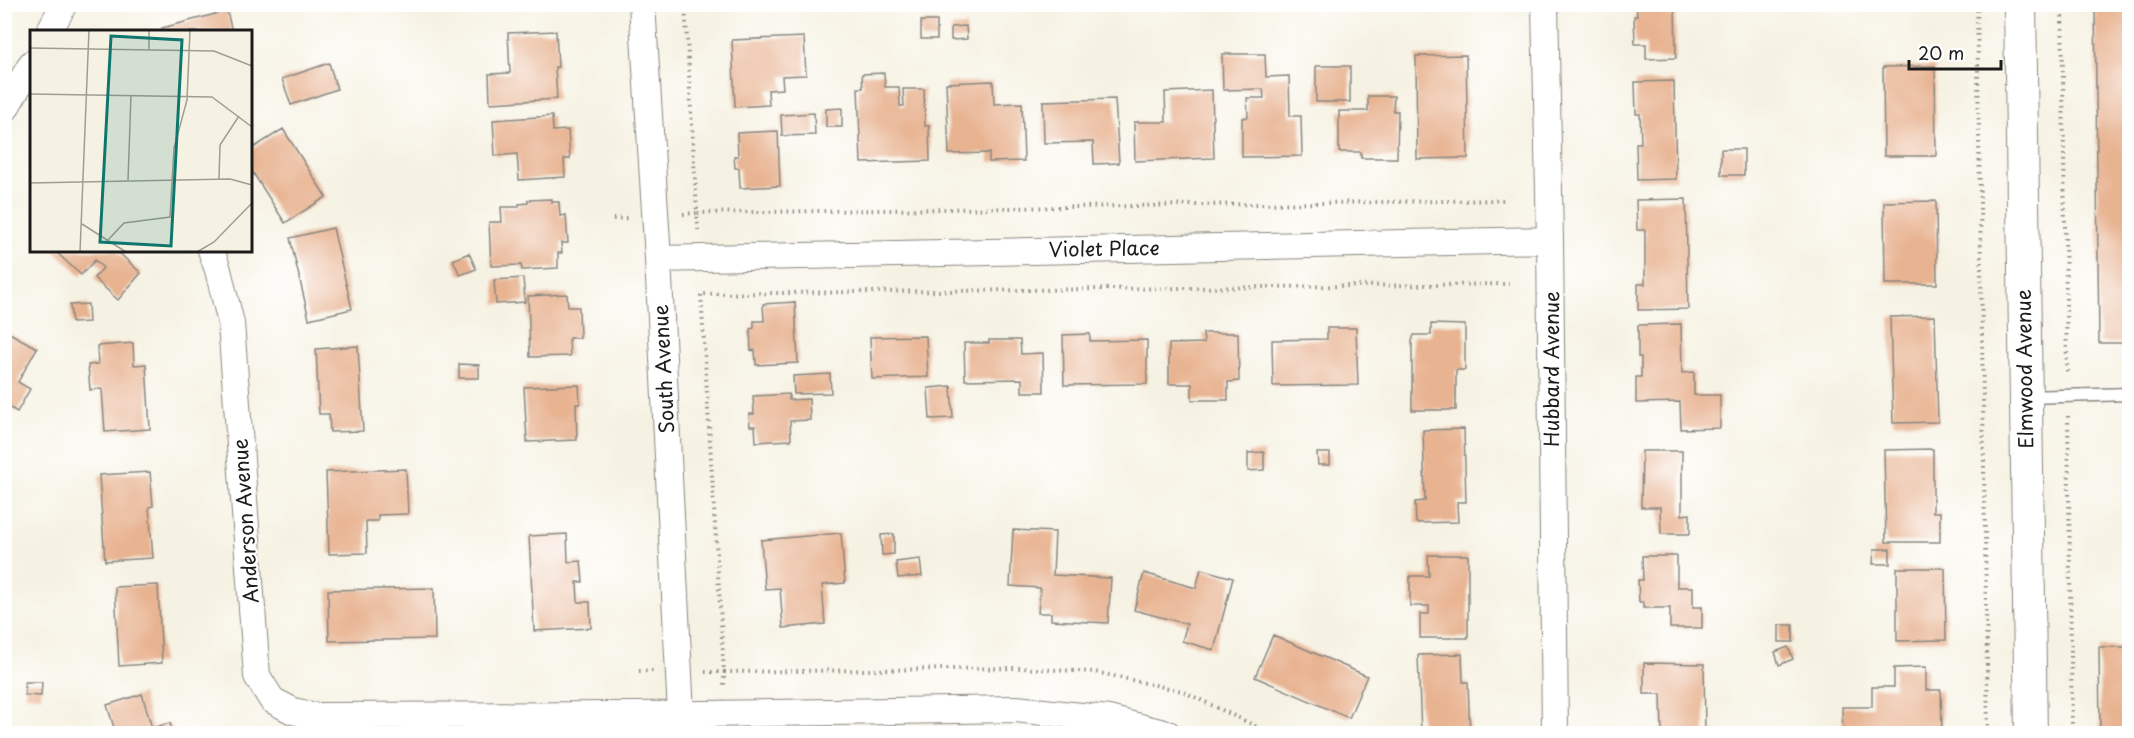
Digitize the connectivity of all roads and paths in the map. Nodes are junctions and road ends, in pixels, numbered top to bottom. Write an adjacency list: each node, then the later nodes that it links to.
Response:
1 (64, 4): 8 (street)
2 (642, 4): 14 (street, South Avenue)
3 (685, 4): 11 (path)
4 (1545, 4): 12 (street, Hubbard Avenue)
5 (1977, 4): 23 (path)
6 (2020, 4): 18 (street, Elmwood Avenue)
7 (2062, 4): 17 (path)
8 (50, 30)
9 (28, 77): 10 (street)
10 (4, 111)
11 (1507, 200)
12 (1550, 240): 14 (street, Violet Place); 22 (street, Hubbard Avenue)
13 (212, 252): 19 (street, Anderson Avenue)
14 (658, 259): 19 (street, South Avenue)
15 (1509, 284): 21 (path)
16 (2130, 394): 17 (lane)
17 (2068, 396): 18 (lane); 25 (path)
18 (2026, 397): 24 (street, Elmwood Avenue)
19 (681, 724): 20 (street, Anderson Avenue)
20 (1168, 734)
21 (1272, 734)
22 (1555, 734)
23 (1988, 734)
24 (2031, 734)
25 (2072, 734)

